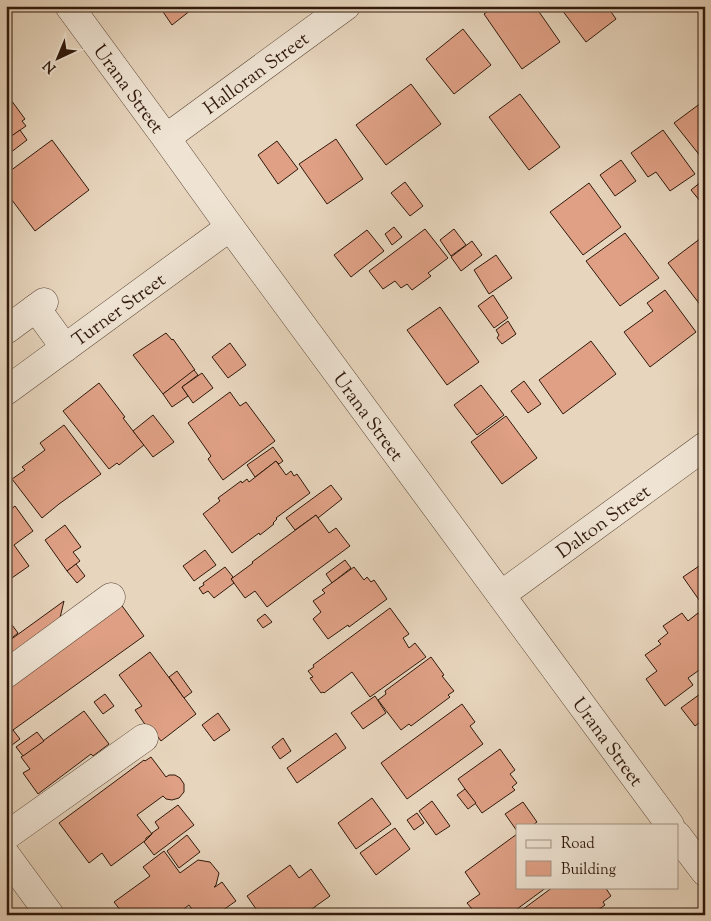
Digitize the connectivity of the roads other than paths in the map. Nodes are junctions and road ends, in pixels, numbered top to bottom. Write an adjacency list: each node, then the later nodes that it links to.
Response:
1 (69, 6): 3 (street, Urana Street)
2 (346, 6): 3 (street, Halloran Street)
3 (166, 138): 4 (street, Urana Street)
4 (230, 227): 6 (street, Turner Street); 9 (street, Urana Street)
5 (6, 330): 6 (street)
6 (65, 348): 7 (street, Turner Street)
7 (6, 391)
8 (705, 446): 9 (street, Dalton Street)
9 (501, 595): 13 (street, Urana Street)
10 (111, 597): 11 (street)
11 (6, 674)
12 (144, 738): 14 (street)
13 (669, 824)
14 (6, 836)
15 (678, 836): 17 (street)
16 (6, 855): 18 (street)
17 (705, 872)
18 (50, 915)

